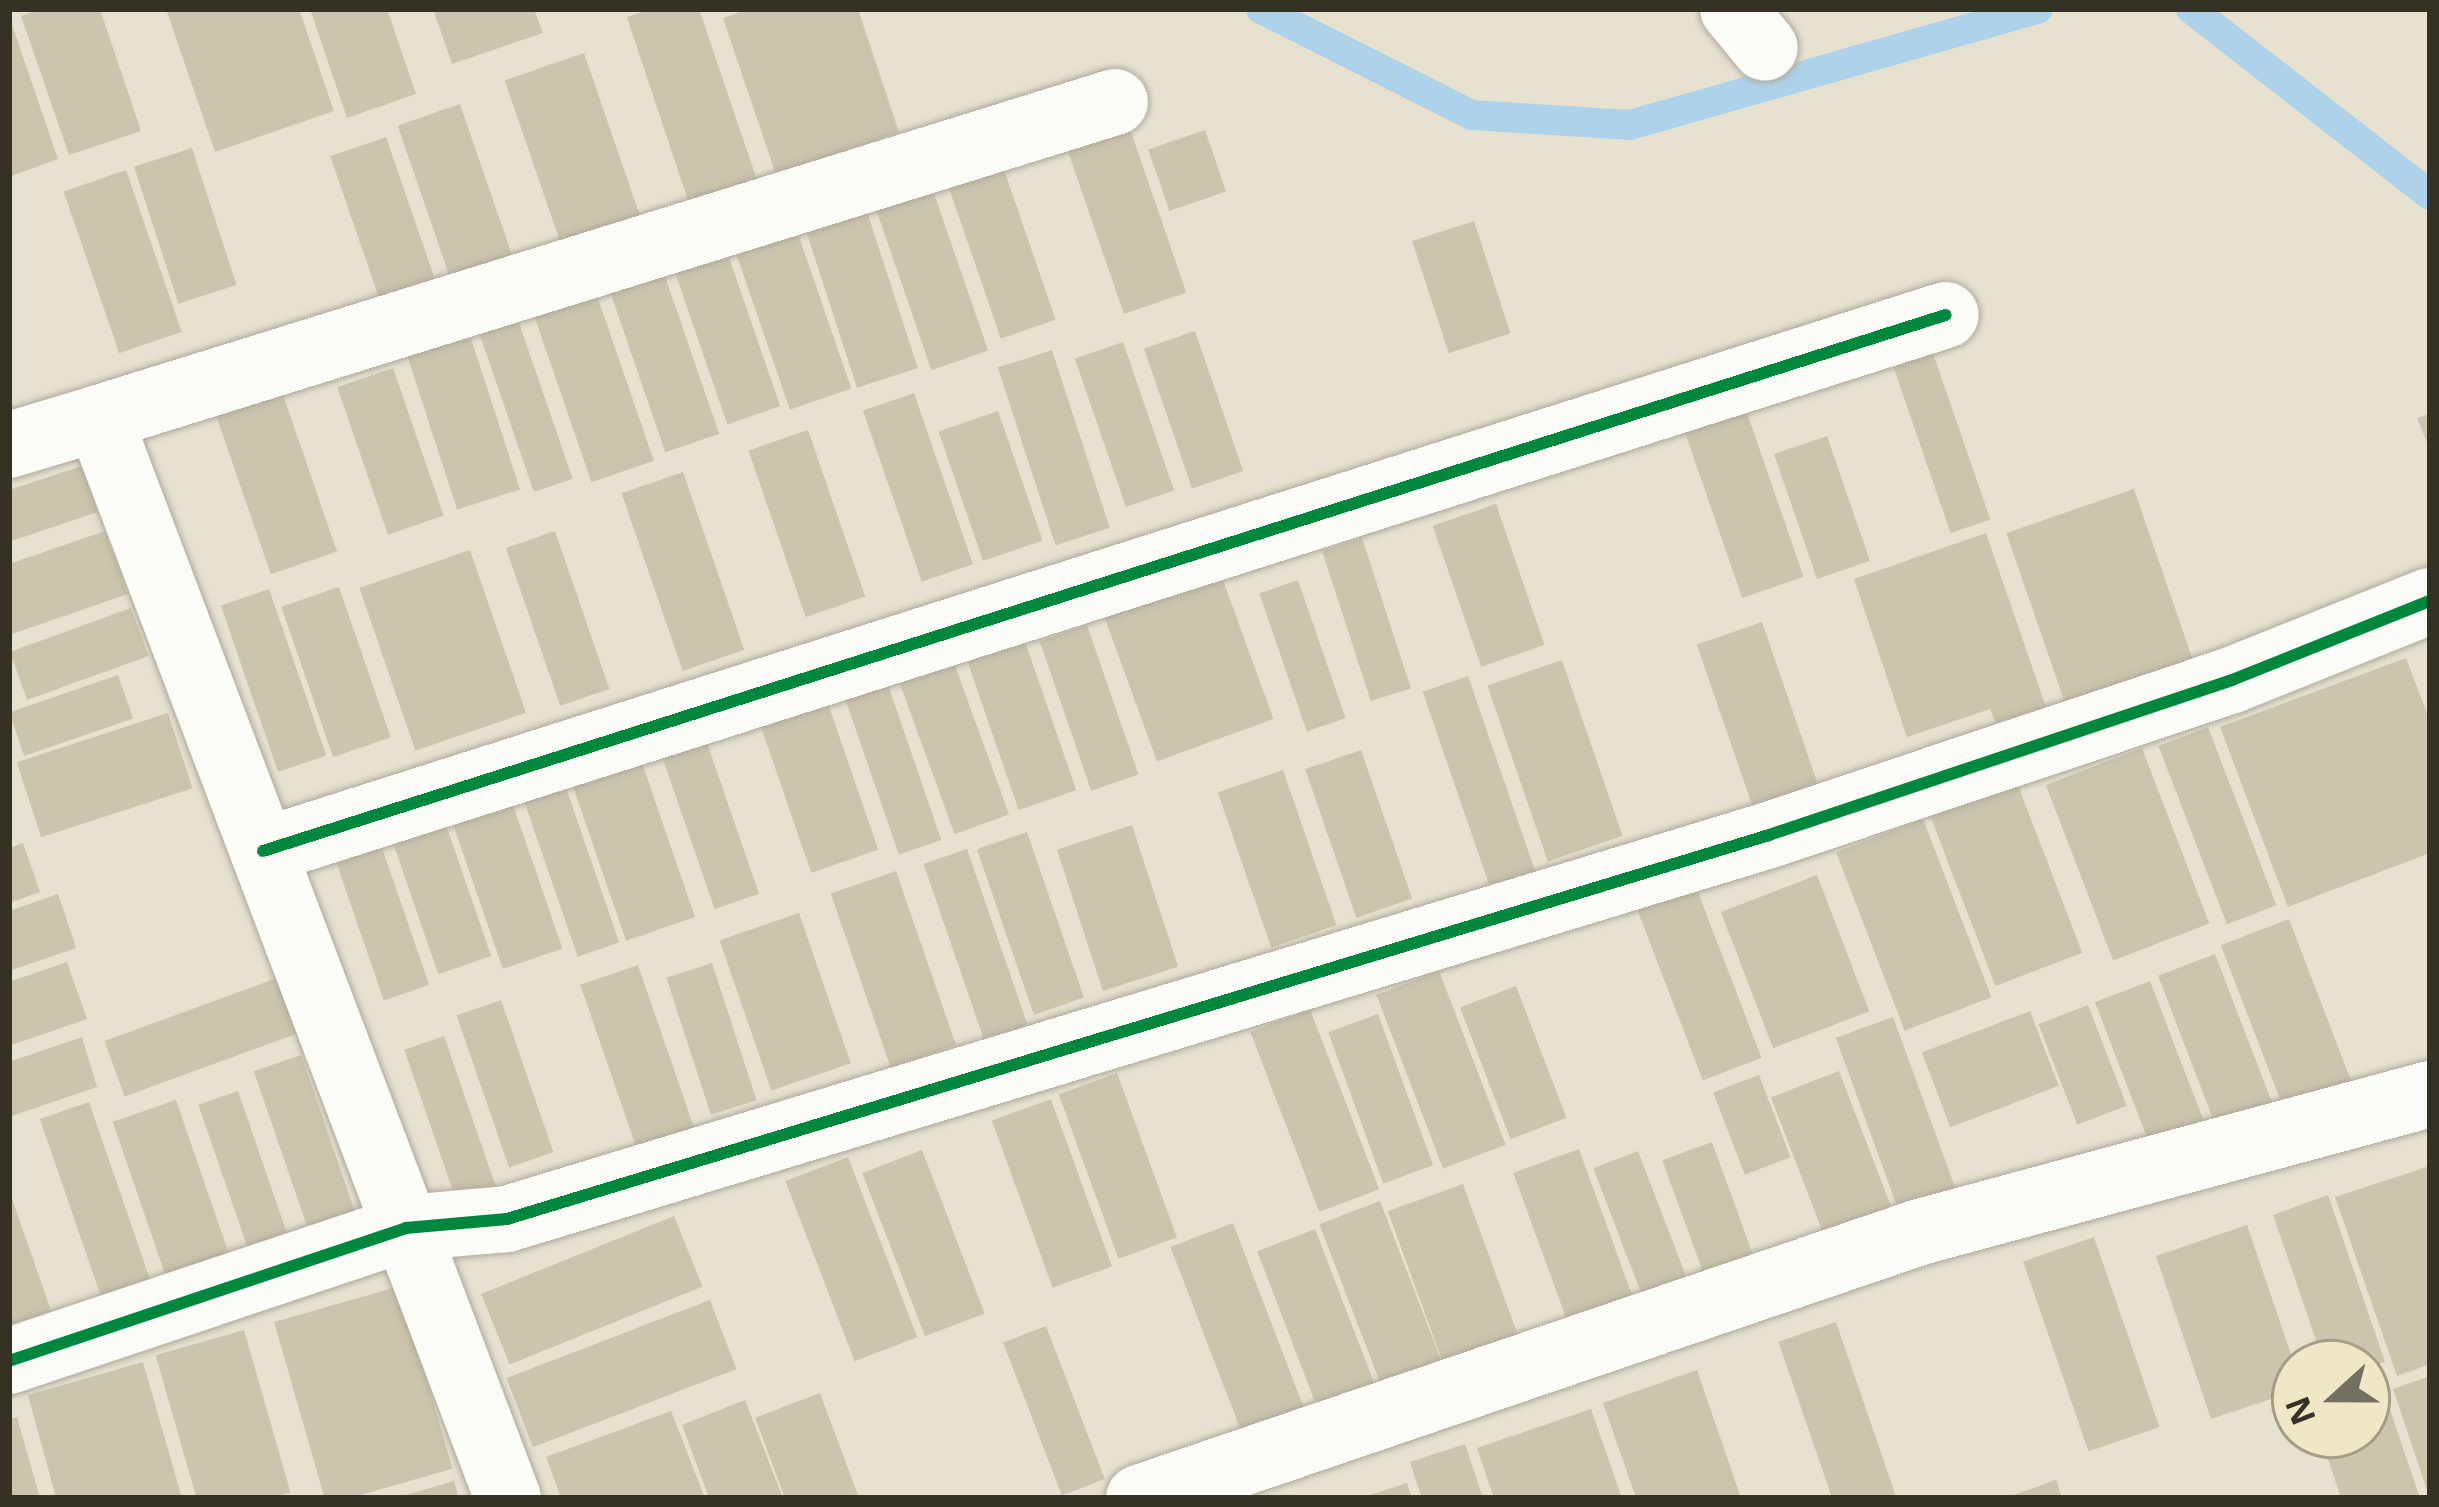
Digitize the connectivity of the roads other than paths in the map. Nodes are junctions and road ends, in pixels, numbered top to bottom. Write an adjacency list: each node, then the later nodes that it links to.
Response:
1 (1114, 102): 3 (street)
2 (1946, 315): 6 (street)
3 (99, 418): 4 (street); 6 (street)
4 (9, 445)
5 (2430, 601): 8 (street)
6 (263, 851): 8 (street)
7 (2430, 1094): 11 (street)
8 (406, 1228): 9 (street); 10 (street)
9 (9, 1360)
10 (508, 1498)
11 (1139, 1498)

